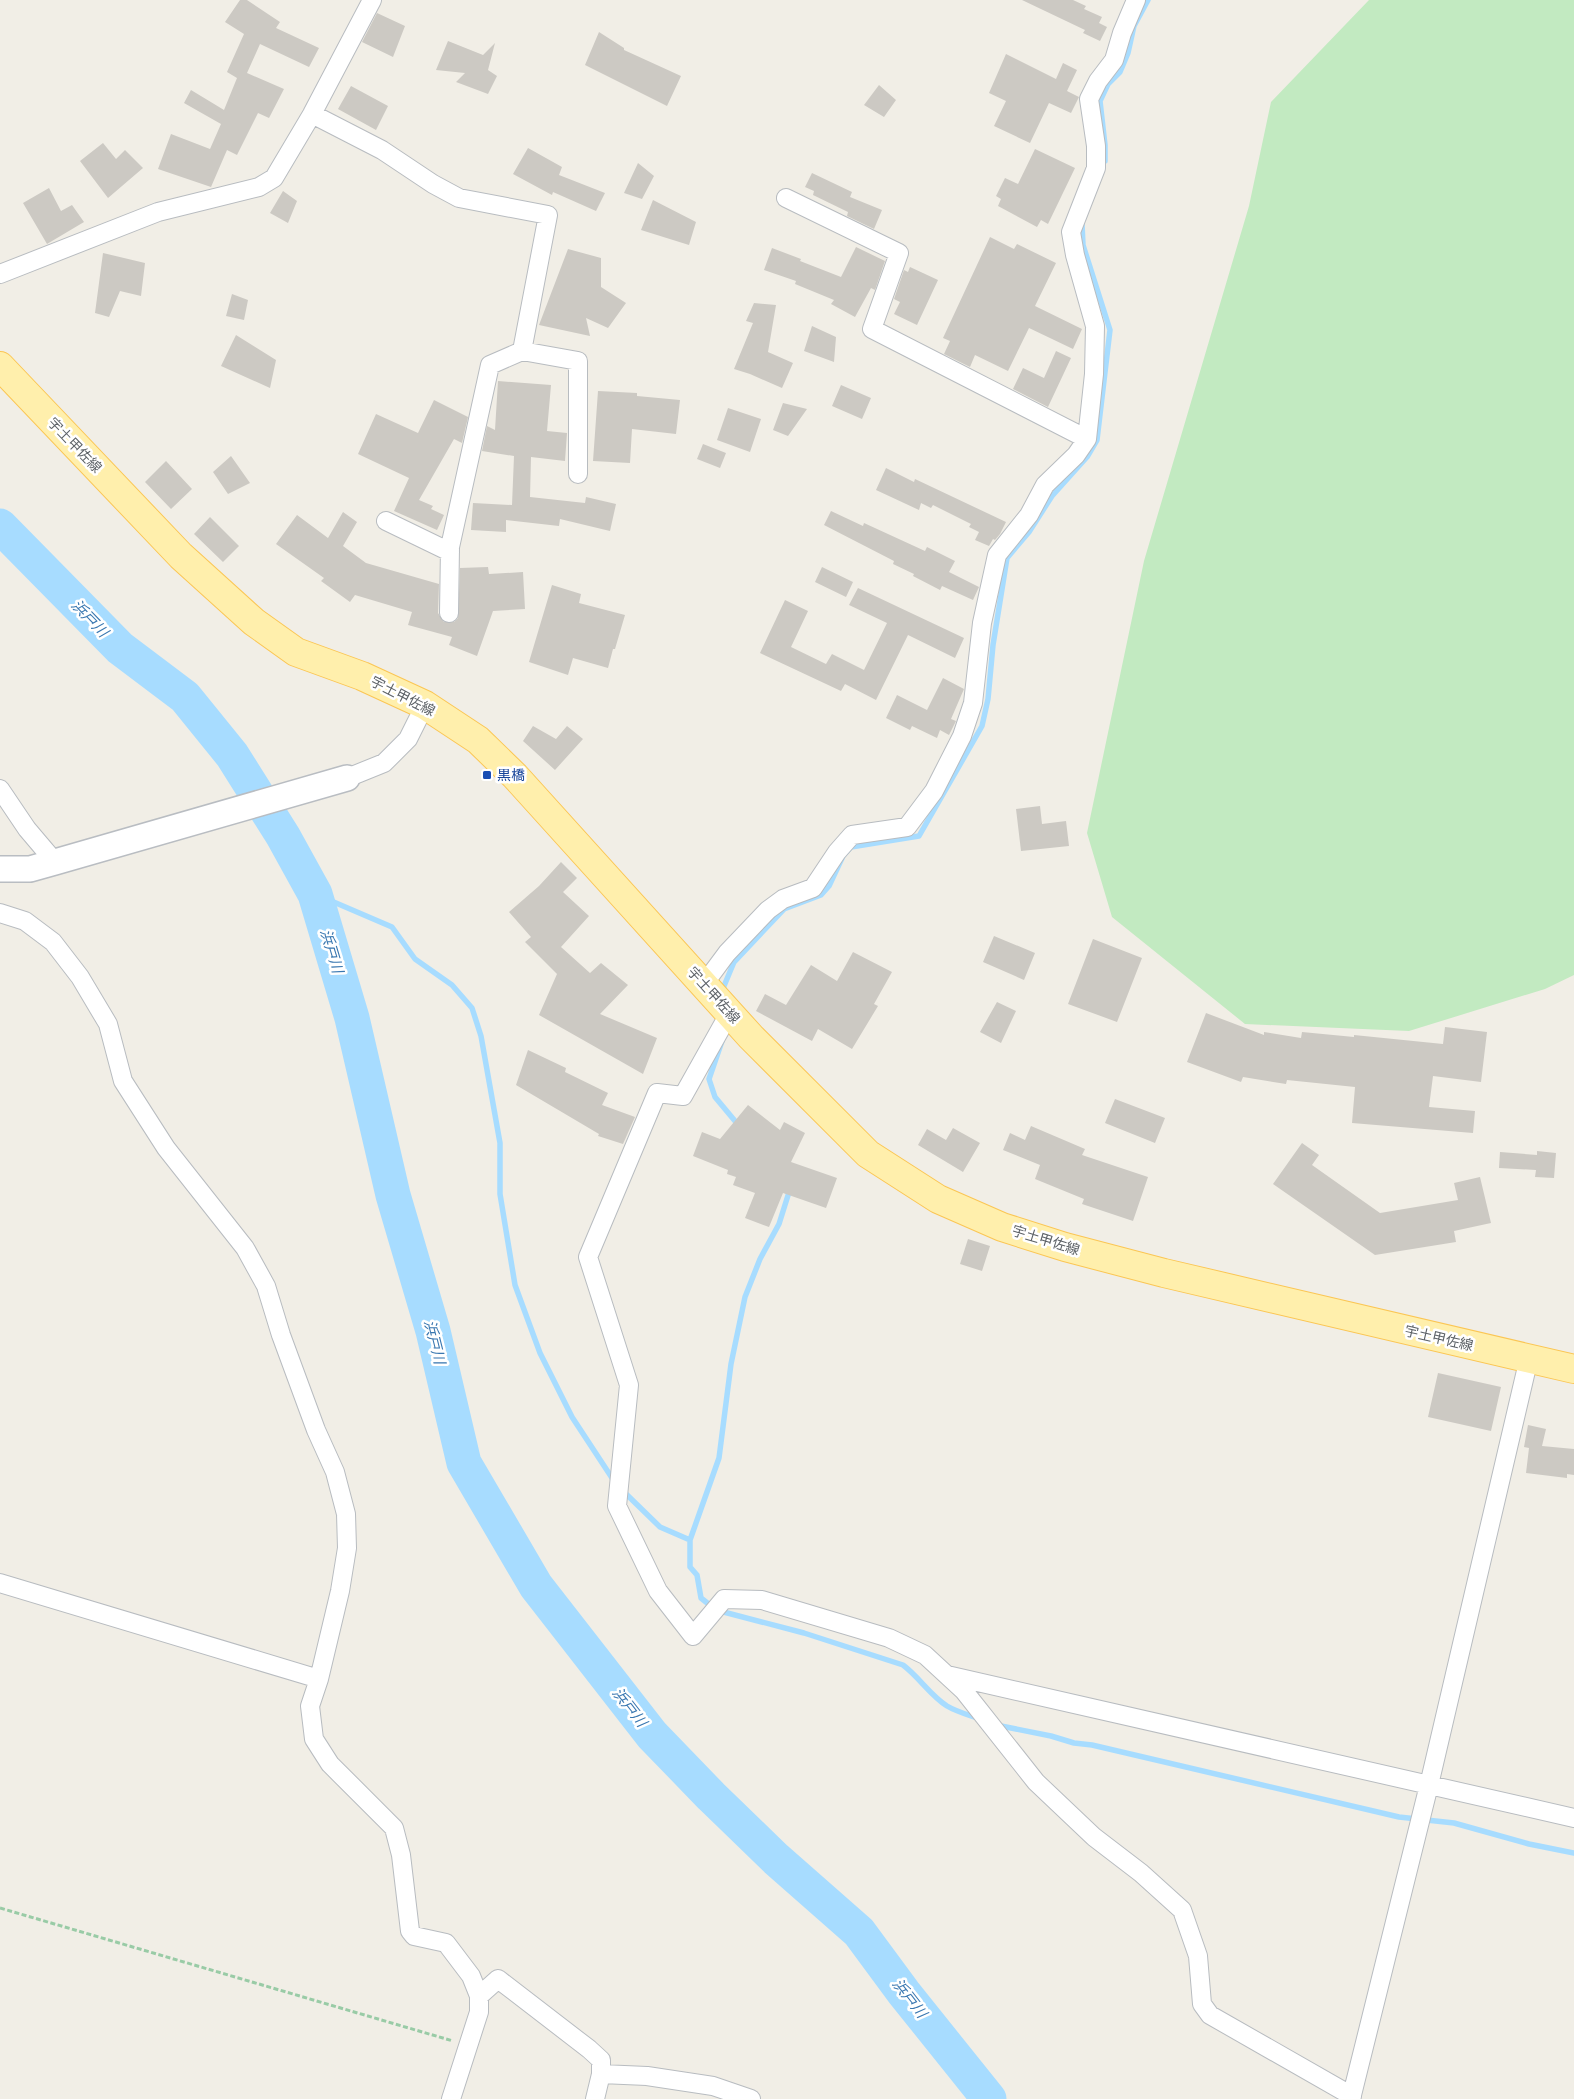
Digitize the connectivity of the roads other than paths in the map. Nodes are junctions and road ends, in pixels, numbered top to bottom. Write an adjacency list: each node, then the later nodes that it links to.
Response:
1 (372, 0): 3 (street)
2 (1136, 0): 8 (street)
3 (312, 114): 5 (street); 6 (street)
4 (786, 198): 8 (street)
5 (0, 274)
6 (522, 351): 9 (street); 11 (street)
7 (0, 366): 13 (main road, 宇土甲佐線)
8 (1087, 439): 19 (street)
9 (578, 474)
10 (386, 522): 11 (street)
11 (450, 552): 12 (street)
12 (449, 613)
13 (425, 705): 14 (street); 19 (main road, 宇土甲佐線)
14 (347, 778): 16 (street)
15 (0, 789): 16 (street)
16 (63, 859): 17 (street)
17 (0, 869)
18 (0, 913): 25 (street)
19 (704, 984): 20 (main road, 宇土甲佐線)
20 (730, 1012): 21 (main road, 宇土甲佐線); 24 (street)
21 (1529, 1358): 22 (main road, 宇土甲佐線); 26 (street)
22 (1574, 1369)
23 (0, 1583): 25 (street)
24 (946, 1675): 26 (street); 30 (street)
25 (319, 1679): 28 (street)
26 (1429, 1784): 27 (street); 30 (street)
27 (1574, 1818)
28 (479, 1996): 29 (street); 31 (street)
29 (602, 2074): 32 (street); 33 (street)
30 (1352, 2097)
31 (451, 2099)
32 (595, 2099)
33 (752, 2099)

